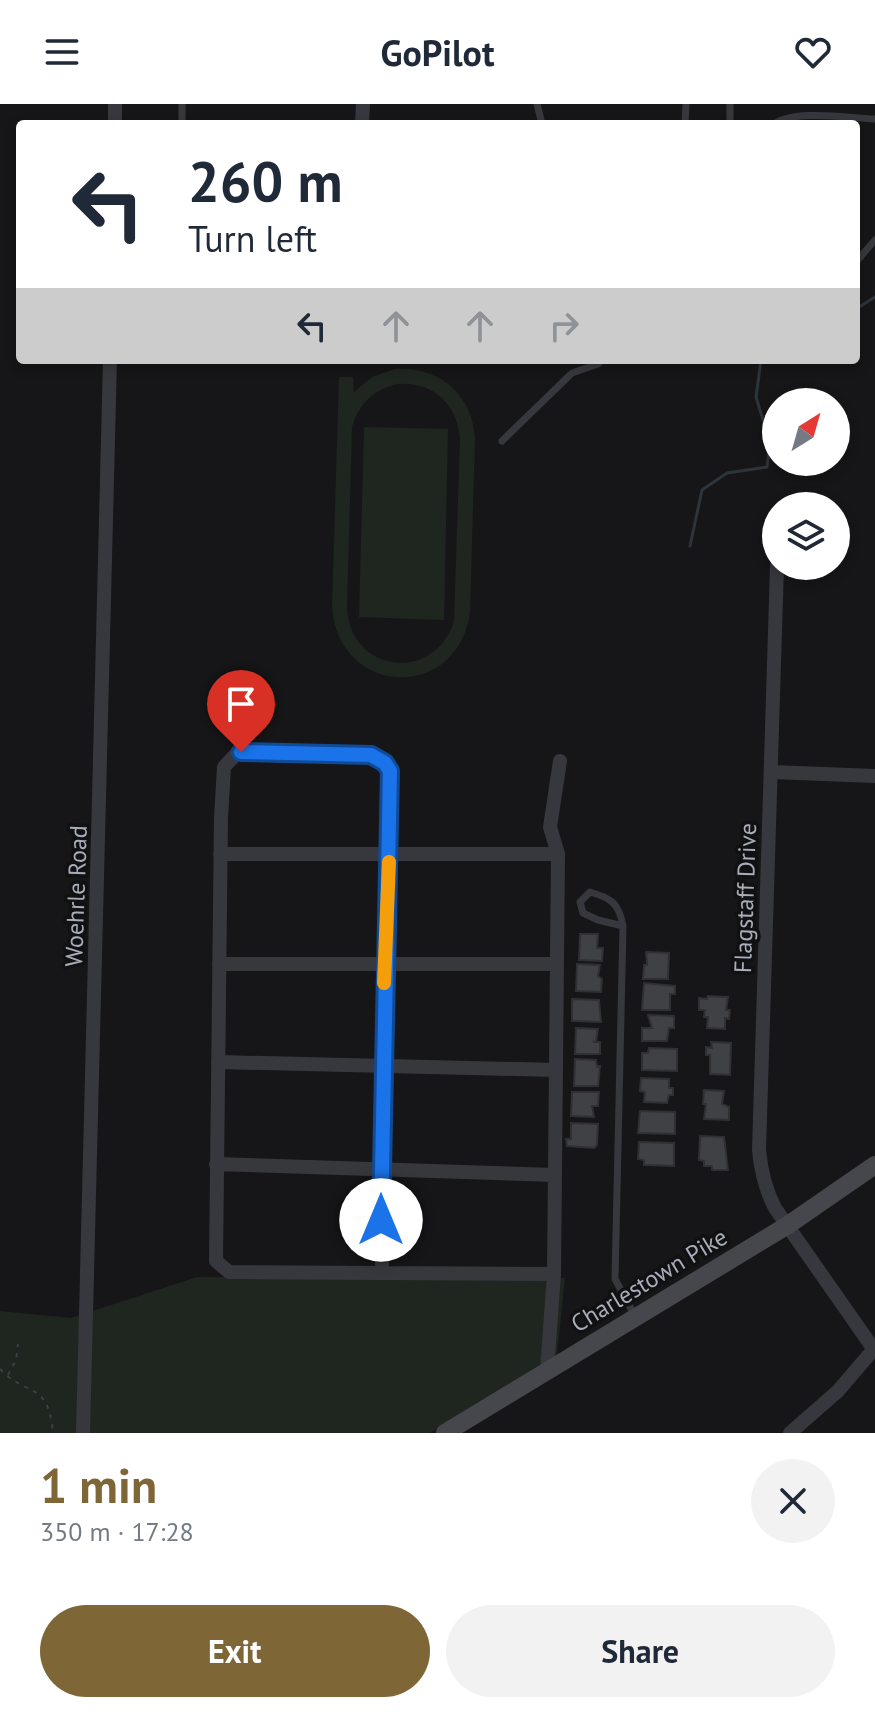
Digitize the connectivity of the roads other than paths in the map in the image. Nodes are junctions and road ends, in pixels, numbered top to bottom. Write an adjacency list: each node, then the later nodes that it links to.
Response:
1 (875, 119): 2 (lane)
2 (780, 120)
3 (875, 240): 4 (lane)
4 (860, 257)
5 (110, 364): 32 (street, Woehrle Road)
6 (598, 364): 7 (lane)
7 (502, 441)
8 (776, 580): 10 (street, Flagstaff Drive)
9 (560, 761): 14 (street)
10 (772, 772): 11 (street); 26 (street, Flagstaff Drive)
11 (875, 776)
12 (220, 854): 13 (street); 13 (street); 16 (street)
13 (389, 854): 14 (street); 17 (street)
14 (558, 854): 18 (street)
15 (623, 926): 15 (lane); 29 (lane)
16 (219, 964): 17 (street); 19 (street)
17 (385, 964): 18 (street); 20 (street)
18 (557, 964): 21 (street)
19 (218, 1062): 20 (street); 22 (street)
20 (382, 1066): 21 (street); 24 (street)
21 (556, 1070): 25 (street)
22 (216, 1164): 24 (street); 27 (street)
23 (875, 1165): 26 (street, Charlestown Pike)
24 (381, 1169): 25 (street); 27 (street)
25 (555, 1175): 28 (street)
26 (788, 1225): 29 (street, Charlestown Pike); 30 (street, Flagstaff Drive)
27 (382, 1271): 28 (street)
28 (554, 1274): 31 (street)
29 (635, 1316): 31 (street, Charlestown Pike)
30 (874, 1350): 34 (street)
31 (547, 1370): 33 (street, Charlestown Pike)
32 (83, 1433)
33 (445, 1433)
34 (790, 1433)

